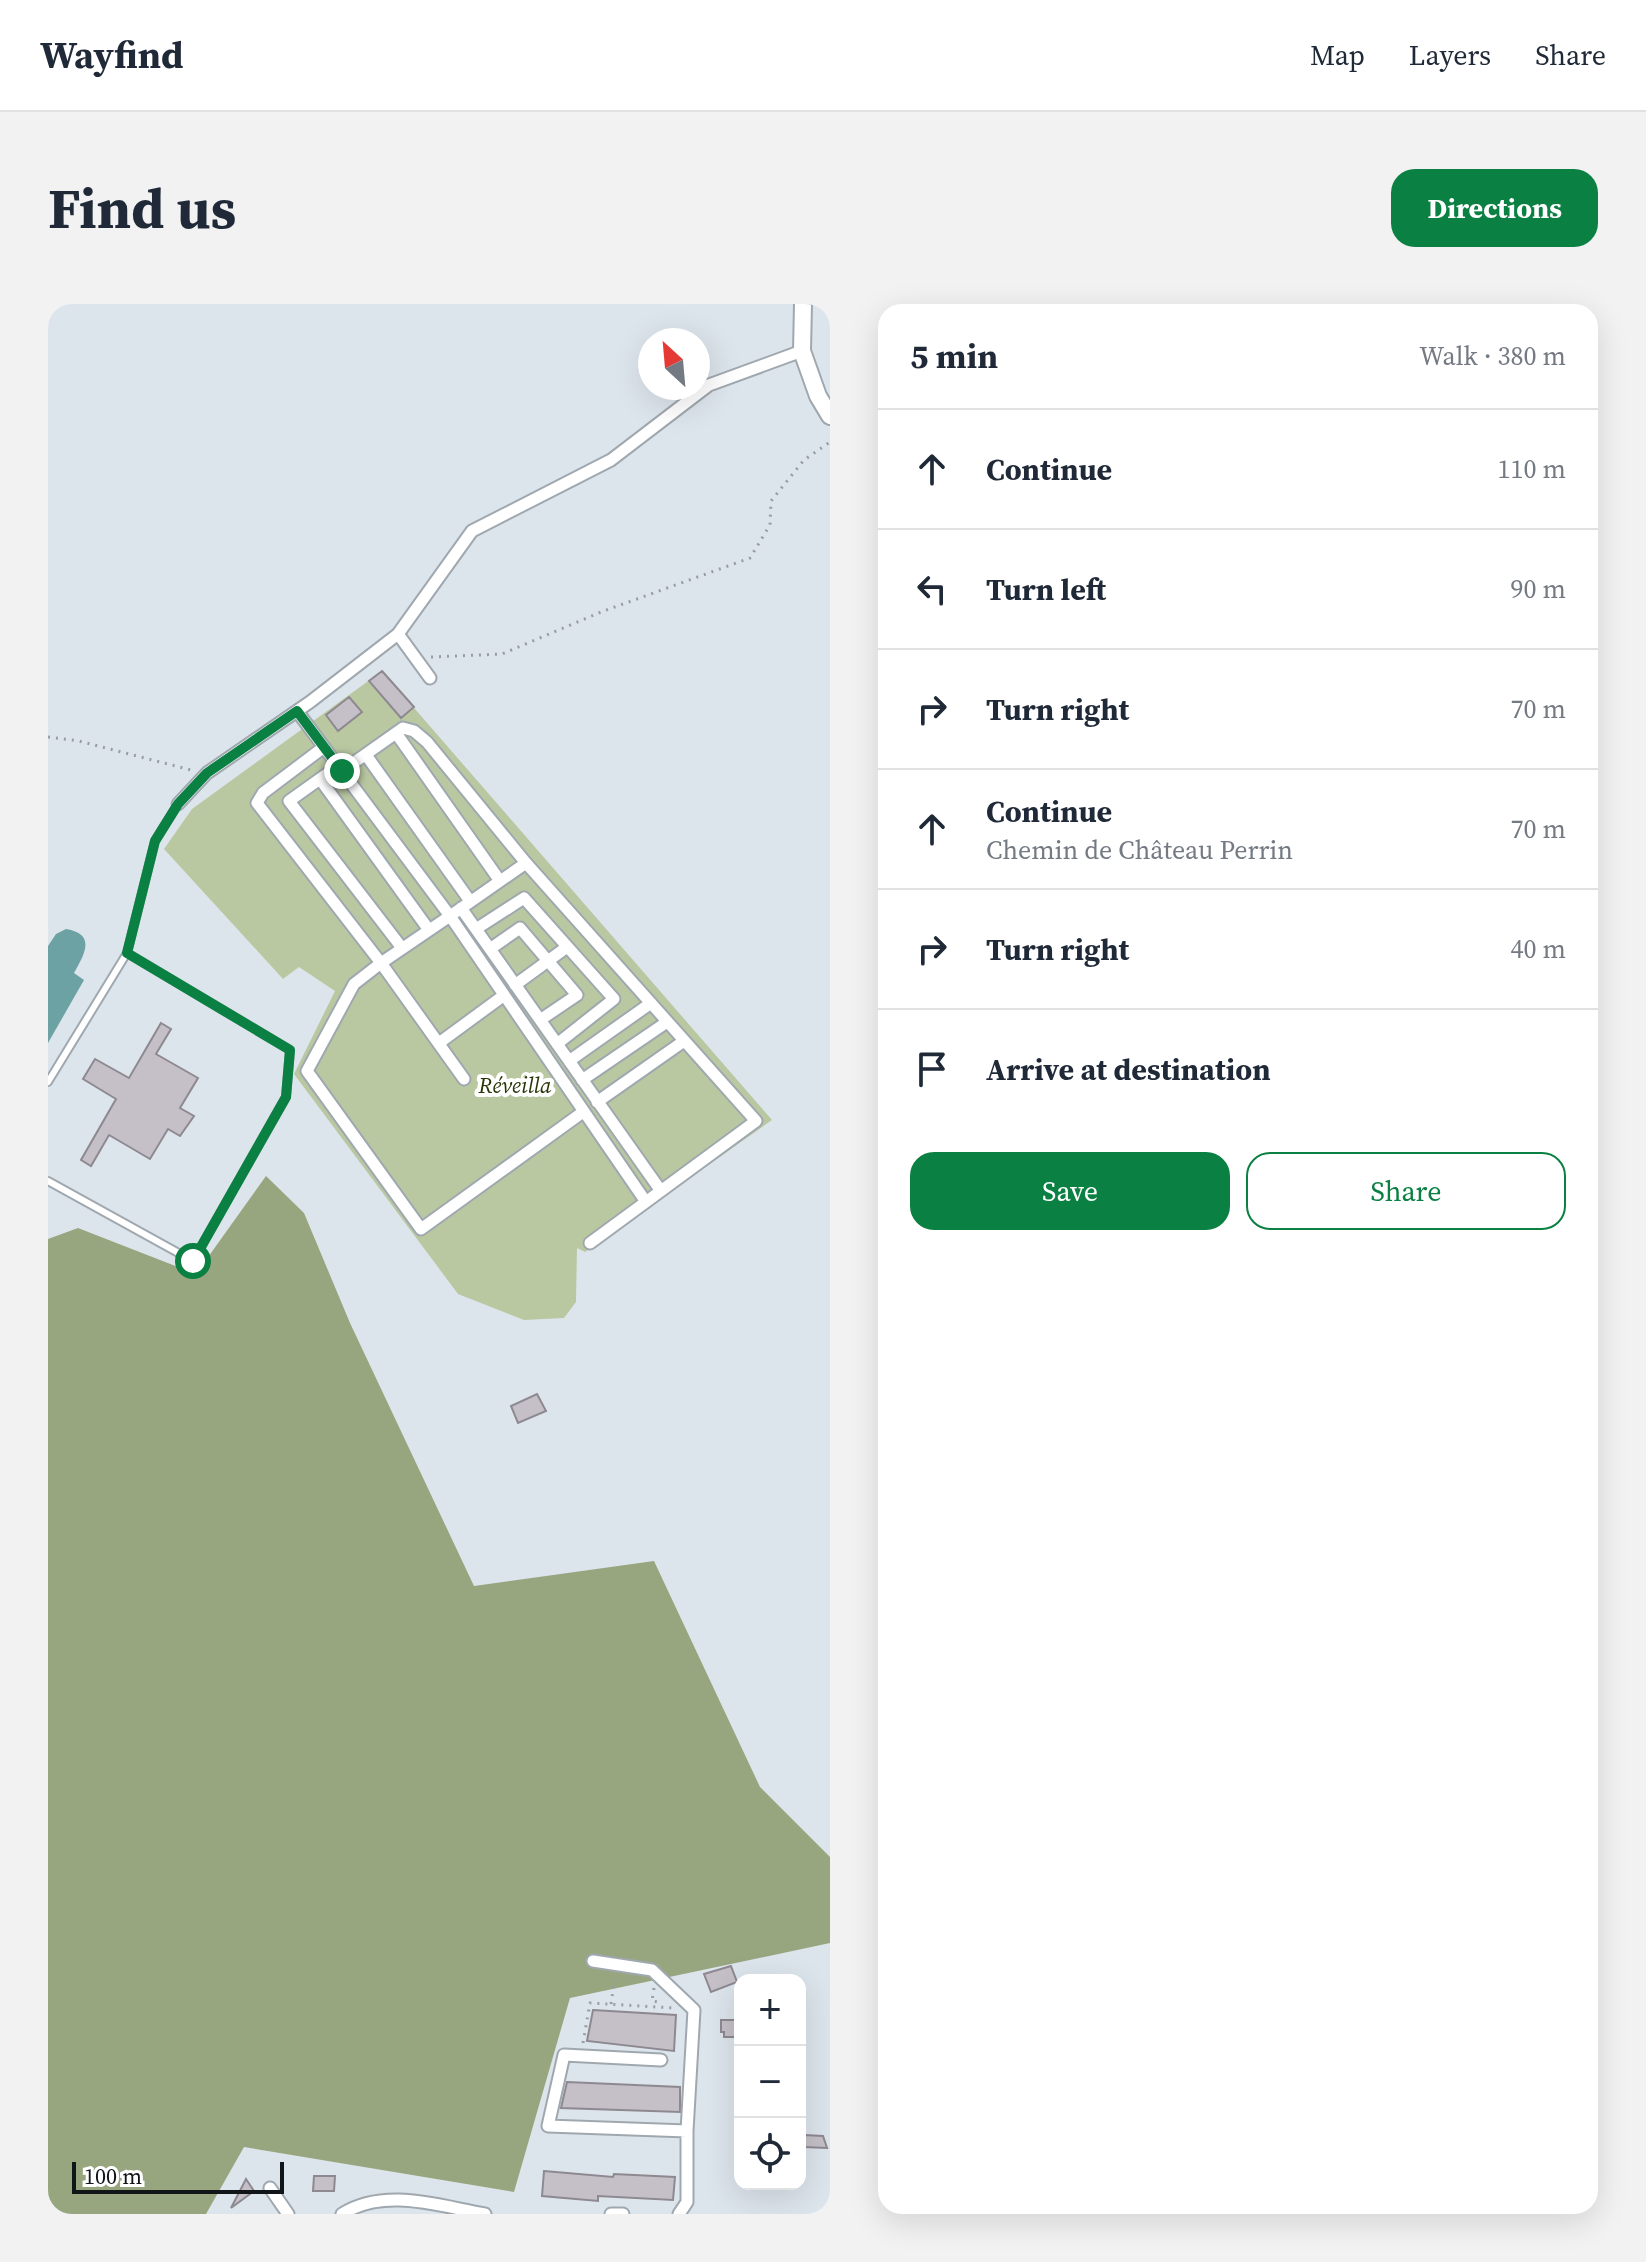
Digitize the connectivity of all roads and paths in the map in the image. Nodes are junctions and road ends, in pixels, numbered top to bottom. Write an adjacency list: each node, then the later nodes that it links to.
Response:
1 (803, 304): 2 (street)
2 (802, 351): 3 (street); 5 (street)
3 (830, 416)
4 (830, 442): 6 (path)
5 (398, 634): 6 (street); 8 (street)
6 (416, 658): 7 (street)
7 (430, 678)
8 (297, 711): 11 (street); 14 (street)
9 (396, 733): 12 (street); 17 (street); 18 (street)
10 (48, 737): 14 (path)
11 (324, 747): 13 (street); 28 (street)
12 (366, 755): 13 (street); 19 (street)
13 (340, 769): 15 (street); 20 (street)
14 (207, 773): 16 (street)
15 (320, 779): 22 (street); 24 (street)
16 (178, 804): 26 (lane)
17 (526, 863): 18 (street); 31 (street)
18 (500, 881): 19 (street)
19 (466, 905): 20 (street); 21 (street)
20 (450, 916): 22 (street); 30 (street)
21 (476, 929): 23 (street); 25 (street)
22 (429, 930): 24 (street)
23 (567, 947): 27 (street); 36 (street)
24 (402, 948): 28 (street)
25 (490, 949): 27 (street); 29 (street)
26 (127, 953): 40 (lane); 43 (lane)
27 (549, 961): 29 (street); 32 (street)
28 (381, 963): 35 (street); 42 (street)
29 (515, 985): 32 (street)
30 (503, 996): 35 (street); 42 (street)
31 (651, 1003): 33 (street); 37 (street)
32 (540, 1020): 36 (street)
33 (667, 1022): 34 (street); 39 (street)
34 (684, 1041): 41 (street); 44 (street)
35 (439, 1043): 38 (street)
36 (557, 1044): 37 (street)
37 (569, 1061): 39 (street)
38 (464, 1079)
39 (582, 1080): 41 (street)
40 (48, 1082)
41 (597, 1102): 44 (street)
42 (583, 1112): 45 (street)
43 (48, 1181)
44 (661, 1191): 45 (street)
45 (646, 1202): 46 (street)
46 (590, 1243)
47 (593, 1961): 51 (street)
48 (612, 1984): 50 (path)
49 (652, 1991): 52 (path)
50 (611, 2004): 52 (path); 53 (path)
51 (688, 2004): 52 (path); 55 (street)
52 (657, 2006)
53 (579, 2057): 54 (street); 55 (street)
54 (661, 2060)
55 (687, 2131): 62 (street)
56 (270, 2188): 57 (street)
57 (288, 2214)
58 (342, 2214): 59 (street)
59 (485, 2214)
60 (611, 2214): 61 (street)
61 (623, 2214)
62 (679, 2214)

